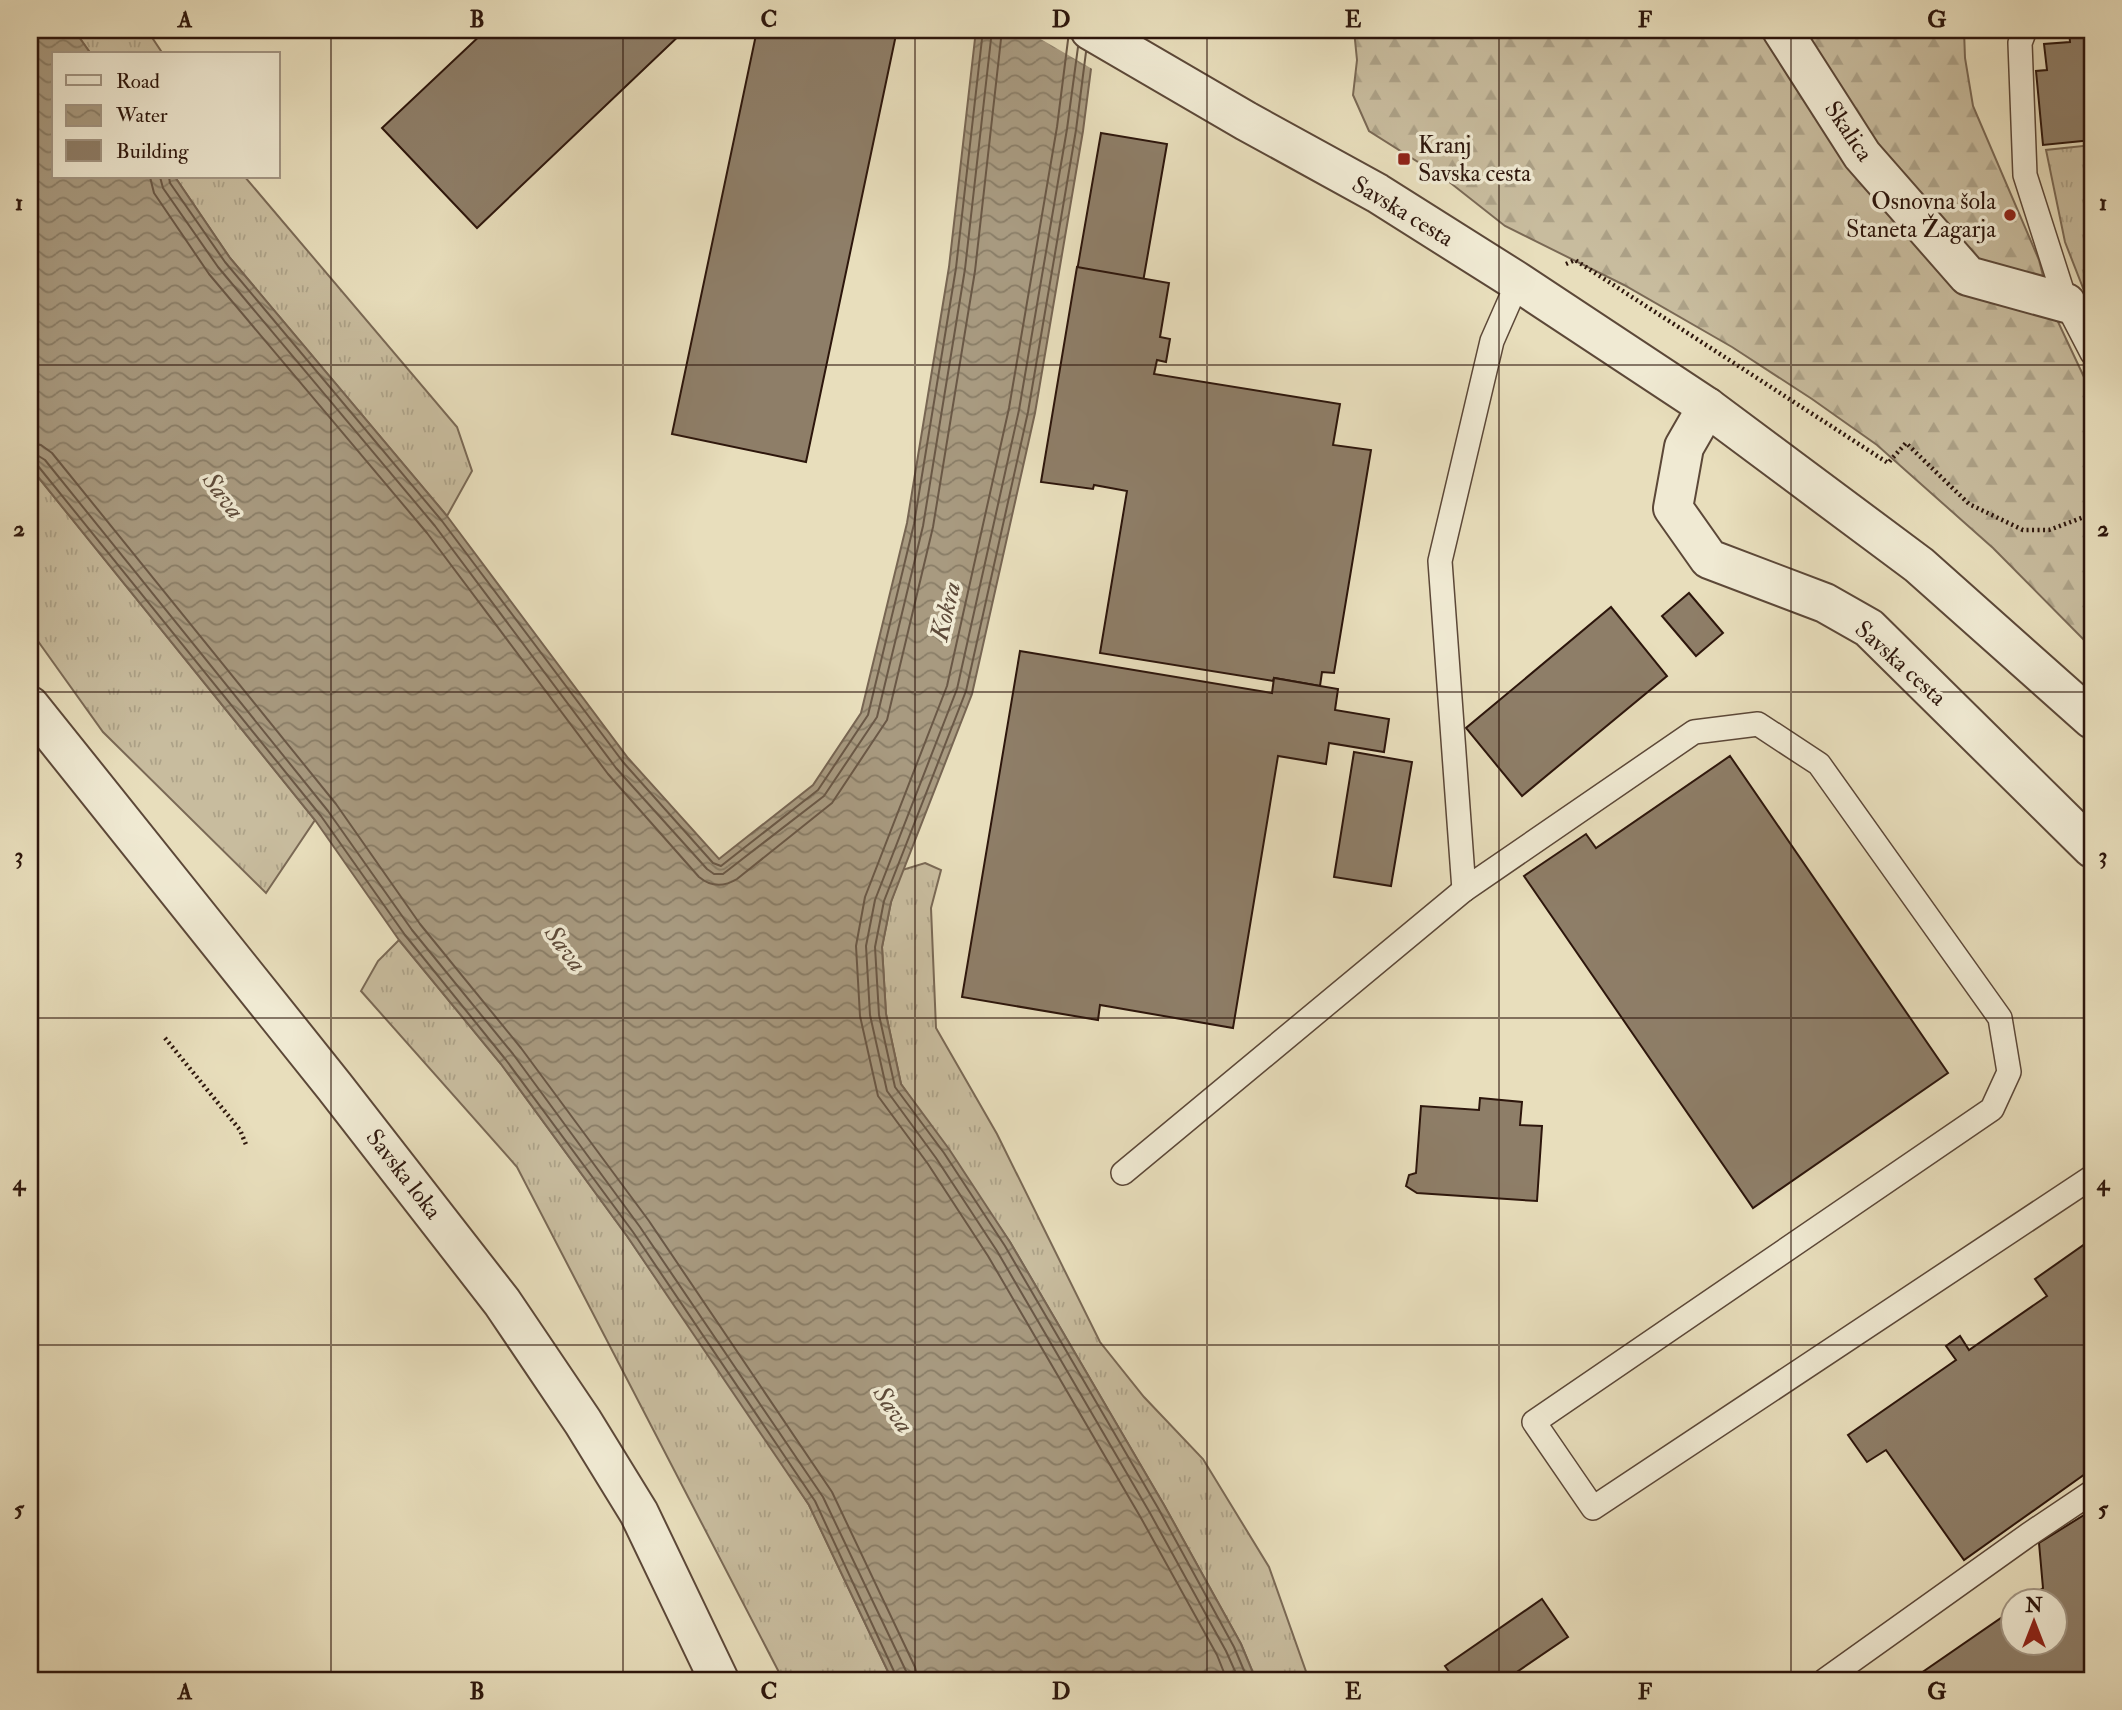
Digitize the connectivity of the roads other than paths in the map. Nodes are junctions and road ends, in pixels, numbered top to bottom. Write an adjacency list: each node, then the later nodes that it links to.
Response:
1 (1090, 30): 4 (street, Savska cesta)
2 (1782, 30): 5 (street, Skalica)
3 (2025, 30): 5 (lane)
4 (1518, 282): 7 (street, Savska cesta); 11 (lane)
5 (2066, 303): 6 (lane)
6 (2092, 353)
7 (1707, 407): 9 (street, Savska cesta); 10 (street, Savska cesta)
8 (30, 706): 15 (street, Savska loka)
9 (2092, 719)
10 (2092, 848)
11 (1464, 890): 12 (lane); 13 (lane)
12 (1123, 1174)
13 (2092, 1177)
14 (2092, 1492): 16 (lane)
15 (719, 1680)
16 (1825, 1680)

